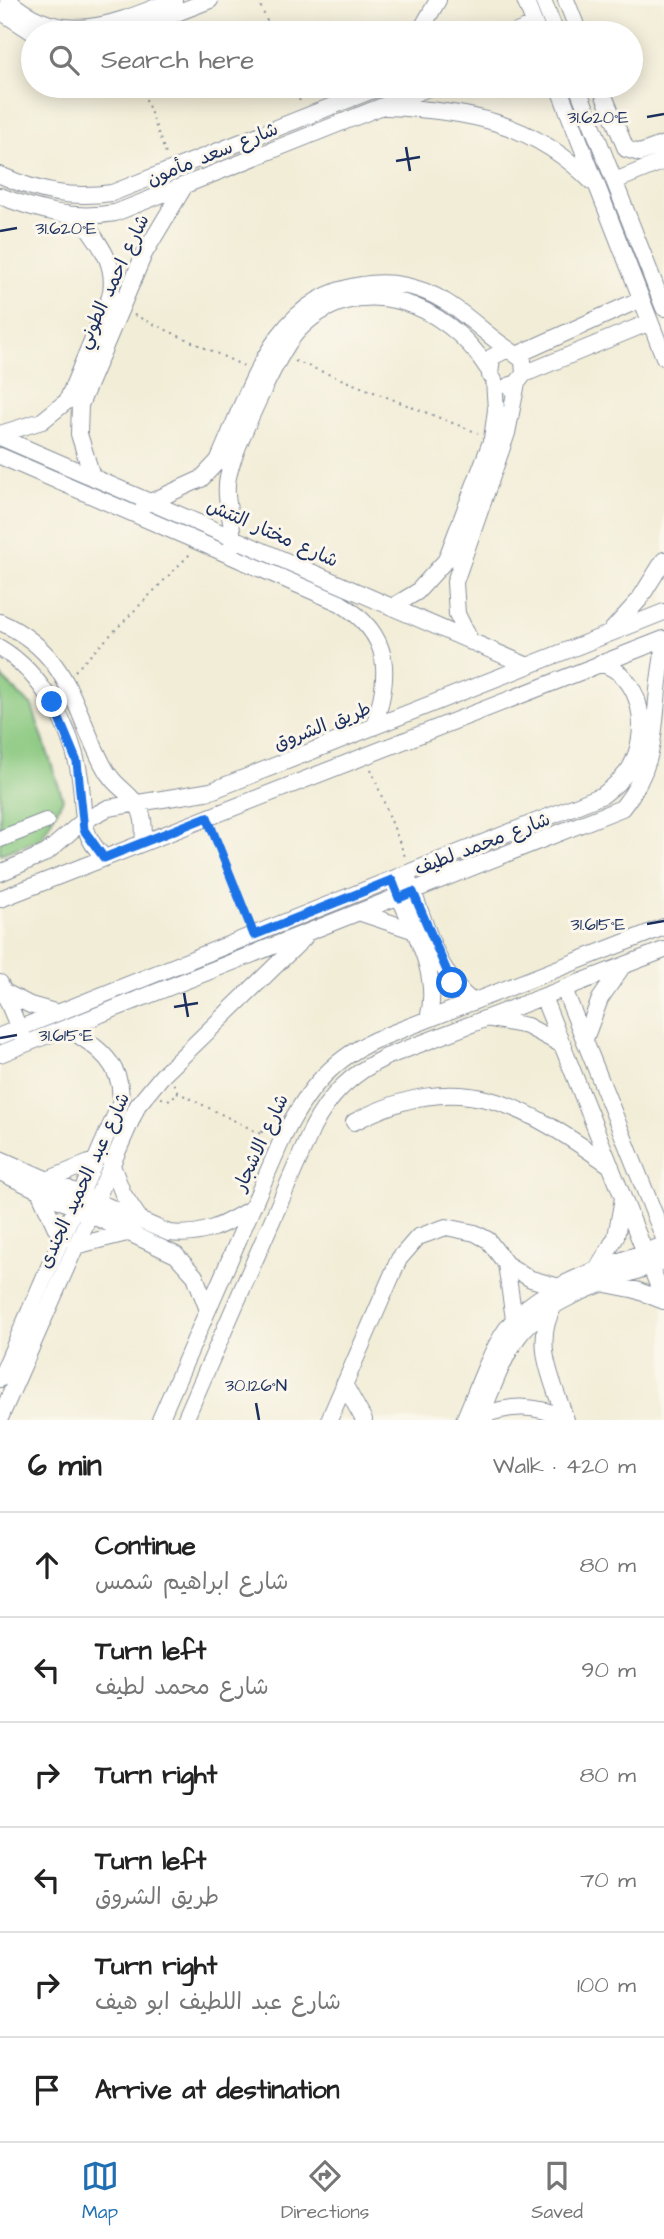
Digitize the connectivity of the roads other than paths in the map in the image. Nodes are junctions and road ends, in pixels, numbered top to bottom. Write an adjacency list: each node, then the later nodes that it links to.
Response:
1 (8, 0): 10 (street)
2 (145, 0): 11 (street)
3 (174, 0): 12 (street)
4 (210, 0): 13 (street)
5 (438, 0): 14 (street)
6 (524, 0): 15 (street)
7 (543, 0): 16 (street)
8 (566, 0): 17 (street)
9 (0, 11): 18 (street)
10 (44, 21)
11 (129, 21)
12 (138, 21)
13 (148, 21)
14 (426, 21)
15 (533, 21)
16 (551, 21)
17 (574, 21)
18 (21, 25)
19 (352, 98): 27 (street, شارع سعد مأمون)
20 (403, 98): 24 (street, شارع سعد مأمون)
21 (563, 98): 30 (street)
22 (582, 98): 28 (street)
23 (605, 98): 25 (street)
24 (380, 107): 29 (street, شارع سعد مأمون); 30 (street)
25 (664, 144)
26 (664, 161): 28 (street)
27 (0, 176)
28 (615, 181): 33 (street)
29 (184, 187): 32 (street, شارع سعد مأمون); 37 (street, شارع احمد الطوني)
30 (598, 188): 34 (street)
31 (0, 196): 32 (street, شارع سعد مأمون)
32 (80, 217): 37 (street, شارع احمد الطوني)
33 (634, 230): 34 (street); 36 (street)
34 (617, 236): 35 (street)
35 (641, 299): 38 (street); 39 (street)
36 (664, 308)
37 (113, 314): 43 (street, شارع احمد الطوني); 47 (street, شارع احمد الطوني)
38 (650, 322): 40 (street); 42 (street)
39 (513, 352): 41 (street); 42 (street); 48 (street)
40 (664, 357)
41 (491, 375): 42 (street); 50 (street); 55 (street)
42 (520, 378): 60 (street)
43 (0, 435): 45 (street, شارع مختار التتش)
44 (0, 456): 46 (street, شارع مختار التتش)
45 (49, 458): 46 (street); 47 (street, شارع مختار التتش)
46 (43, 474): 49 (street, شارع مختار التتش)
47 (92, 476): 48 (street, شارع مختار التتش)
48 (149, 501): 49 (street); 50 (street, شارع مختار التتش)
49 (141, 517): 51 (street, شارع مختار التتش)
50 (233, 537): 51 (street); 53 (street, شارع مختار التتش)
51 (227, 554): 54 (street, شارع مختار التتش)
52 (664, 559): 58 (street)
53 (336, 583): 54 (street); 55 (street, شارع مختار التتش)
54 (328, 598): 65 (street, شارع مختار التتش)
55 (392, 607): 60 (street, شارع مختار التتش)
56 (664, 612): 58 (street, طريق الشروق)
57 (0, 622): 66 (street)
58 (607, 636): 64 (street, طريق الشروق)
59 (664, 639): 63 (street)
60 (471, 642): 64 (street, شارع مختار التتش)
61 (0, 648): 68 (street)
62 (664, 650): 74 (street, شارع محمد لطيف)
63 (600, 663): 70 (street); 73 (street, شارع محمد لطيف)
64 (528, 666): 65 (street, طريق الشروق)
65 (374, 727): 66 (street, طريق الشروق)
66 (136, 801): 68 (street, طريق الشروق); 70 (street)
67 (46, 821): 69 (street)
68 (82, 822): 71 (street); 72 (street, طريق الشروق)
69 (0, 839)
70 (143, 842): 71 (street)
71 (104, 858): 75 (street)
72 (0, 873)
73 (403, 876): 74 (street); 86 (street, شارع محمد لطيف)
74 (406, 895): 76 (street, شارع محمد لطيف); 78 (street); 85 (street)
75 (2, 901)
76 (361, 912): 78 (street); 79 (street, شارع محمد لطيف)
77 (664, 927): 85 (street, شارع الاشجار)
78 (412, 930): 87 (street)
79 (310, 932): 89 (street, شارع محمد لطيف); 97 (street, شارع عبد الحميد الجندى)
80 (664, 950): 81 (street)
81 (622, 966): 83 (street); 91 (street)
82 (2, 987): 86 (street); 90 (street)
83 (564, 989): 84 (street); 91 (street)
84 (543, 997): 88 (street); 92 (street)
85 (473, 1002): 87 (street, شارع الاشجار)
86 (58, 1013): 90 (street, شارع محمد لطيف)
87 (428, 1019): 94 (street, شارع الاشجار)
88 (485, 1019): 92 (street); 95 (street)
89 (66, 1028): 90 (street, شارع محمد لطيف); 97 (street, شارع عبد الحميد الجندى)
90 (9, 1038)
91 (585, 1039): 105 (street)
92 (564, 1046): 98 (street)
93 (354, 1122): 98 (street)
94 (280, 1144): 95 (street); 103 (street, شارع الاشجار)
95 (301, 1154): 123 (street)
96 (0, 1160): 100 (street)
97 (103, 1162): 100 (street); 102 (street, شارع عبد الحميد الجندى); 104 (street)
98 (611, 1166): 101 (street)
99 (0, 1172): 100 (street)
100 (43, 1185): 102 (street); 106 (street)
101 (623, 1196): 108 (street); 110 (street)
102 (85, 1203): 104 (street); 106 (street, شارع عبد الحميد الجندى)
103 (252, 1208): 104 (street); 114 (street, شارع الاشجار)
104 (136, 1226): 106 (street); 114 (street)
105 (664, 1238)
106 (68, 1243): 116 (street, شارع عبد الحميد الجندى); 119 (street, شارع عبد الحميد الجندى)
107 (664, 1245): 108 (street)
108 (653, 1260): 110 (street); 112 (street)
109 (506, 1264): 111 (street); 115 (street); 118 (street)
110 (600, 1278): 111 (street); 112 (street); 113 (street)
111 (559, 1287): 115 (street)
112 (664, 1301)
113 (554, 1305): 120 (street); 121 (street)
114 (208, 1310): 122 (street, شارع الاشجار)
115 (514, 1319): 126 (street)
116 (7, 1346): 117 (street, شارع عبد الحميد الجندى)
117 (0, 1379)
118 (344, 1384): 124 (street); 125 (street)
119 (0, 1418)
120 (480, 1418): 121 (street)
121 (565, 1419)
122 (160, 1420)
123 (184, 1420)
124 (329, 1420)
125 (363, 1420)
126 (464, 1420)

